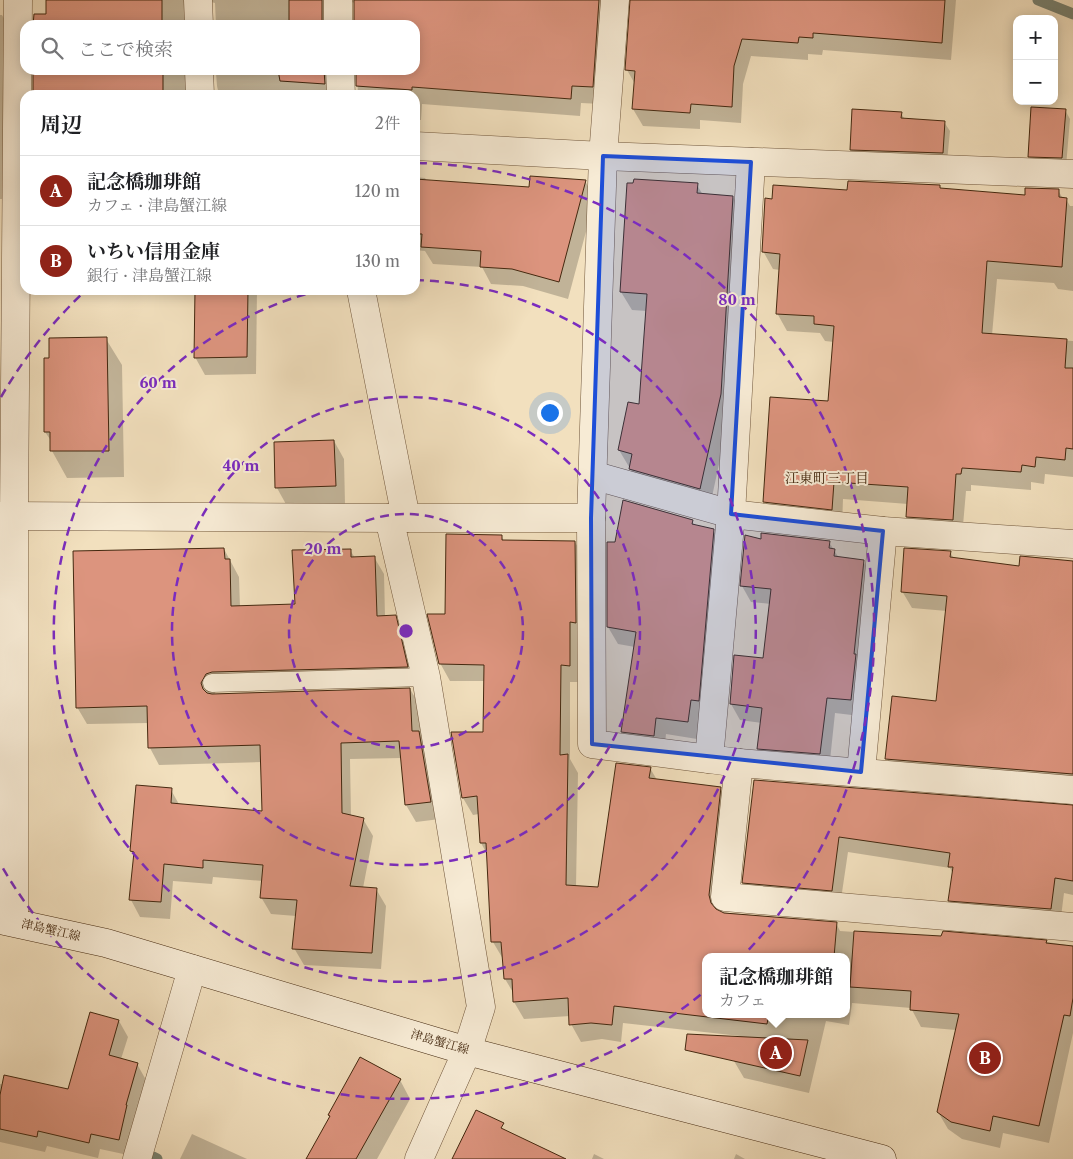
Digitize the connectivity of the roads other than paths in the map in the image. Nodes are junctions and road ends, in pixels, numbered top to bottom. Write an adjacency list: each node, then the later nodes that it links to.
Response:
1 (18, 0): 11 (street)
2 (198, 0): 5 (street)
3 (338, 0): 6 (street)
4 (615, 0): 13 (street)
5 (199, 20)
6 (338, 20)
7 (199, 75): 9 (street)
8 (340, 75): 10 (street)
9 (200, 90)
10 (341, 90)
11 (8, 117): 19 (street)
12 (420, 146): 13 (street)
13 (603, 156): 14 (street); 17 (street)
14 (752, 162): 15 (street); 18 (street)
15 (1073, 174)
16 (362, 295): 20 (street)
17 (592, 475): 18 (street); 21 (street)
18 (731, 514): 22 (street); 26 (street)
19 (7, 516): 20 (street); 30 (street)
20 (397, 518): 21 (street); 24 (street)
21 (591, 518): 26 (street)
22 (883, 531): 23 (street); 28 (street)
23 (1073, 544)
24 (426, 677): 25 (lane); 33 (street)
25 (212, 683)
26 (709, 759): 27 (street)
27 (739, 763): 28 (street); 31 (street)
28 (862, 772): 29 (street)
29 (1073, 790)
30 (7, 921): 32 (street, 津島蟹江線)
31 (1073, 927)
32 (192, 969): 33 (street, 津島蟹江線); 34 (street)
33 (467, 1051): 35 (street); 36 (street, 津島蟹江線)
34 (137, 1159)
35 (419, 1159)
36 (882, 1159)

